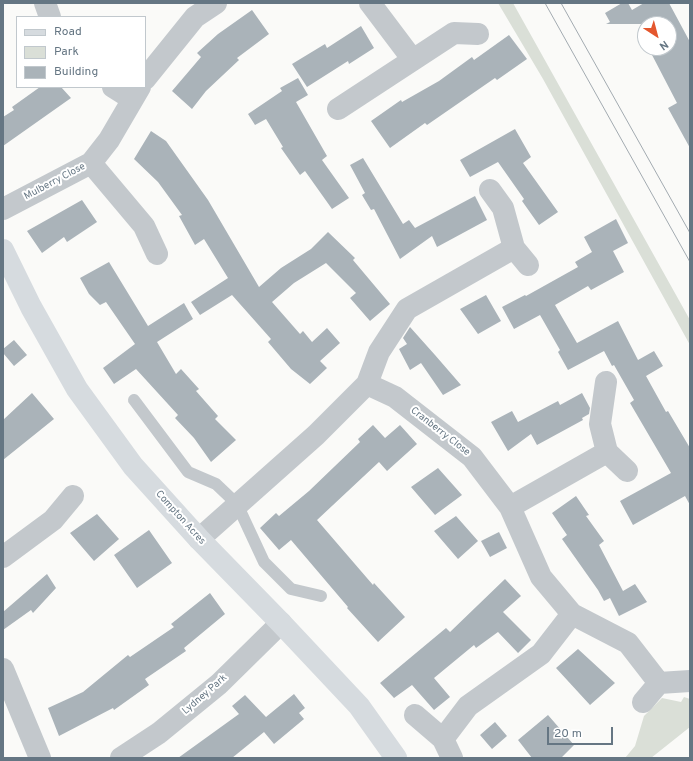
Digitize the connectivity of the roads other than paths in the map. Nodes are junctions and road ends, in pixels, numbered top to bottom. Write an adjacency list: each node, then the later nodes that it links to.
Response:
1 (45, 3): 4 (street)
2 (216, 3): 7 (street)
3 (370, 3): 6 (street)
4 (50, 16)
5 (478, 34): 6 (street)
6 (413, 60): 10 (street)
7 (146, 79)
8 (117, 88): 9 (street)
9 (136, 93): 11 (street, Mulberry Close)
10 (338, 109)
11 (91, 164): 13 (street, Mulberry Close); 16 (street)
12 (490, 190): 14 (street)
13 (3, 209)
14 (514, 248): 17 (street); 19 (street)
15 (3, 250): 26 (street, Compton Acres)
16 (157, 254)
17 (528, 265)
18 (606, 382): 21 (street)
19 (367, 384): 24 (street); 25 (street, Cranberry Close)
20 (134, 400): 24 (lane)
21 (607, 452): 22 (street); 25 (street)
22 (627, 471)
23 (73, 496): 27 (street)
24 (237, 504): 26 (street); 28 (lane)
25 (510, 507): 29 (street, Cranberry Close)
26 (199, 539): 30 (street, Compton Acres)
27 (3, 556)
28 (320, 596)
29 (572, 614): 33 (street, Cranberry Close); 36 (street)
30 (281, 623): 38 (street, Lydney Park); 39 (street, Compton Acres)
31 (3, 669): 37 (street)
32 (690, 681): 33 (street)
33 (659, 683): 34 (street)
34 (643, 702)
35 (415, 716): 36 (street)
36 (448, 749)
37 (40, 758)
38 (121, 758)
39 (396, 758)

